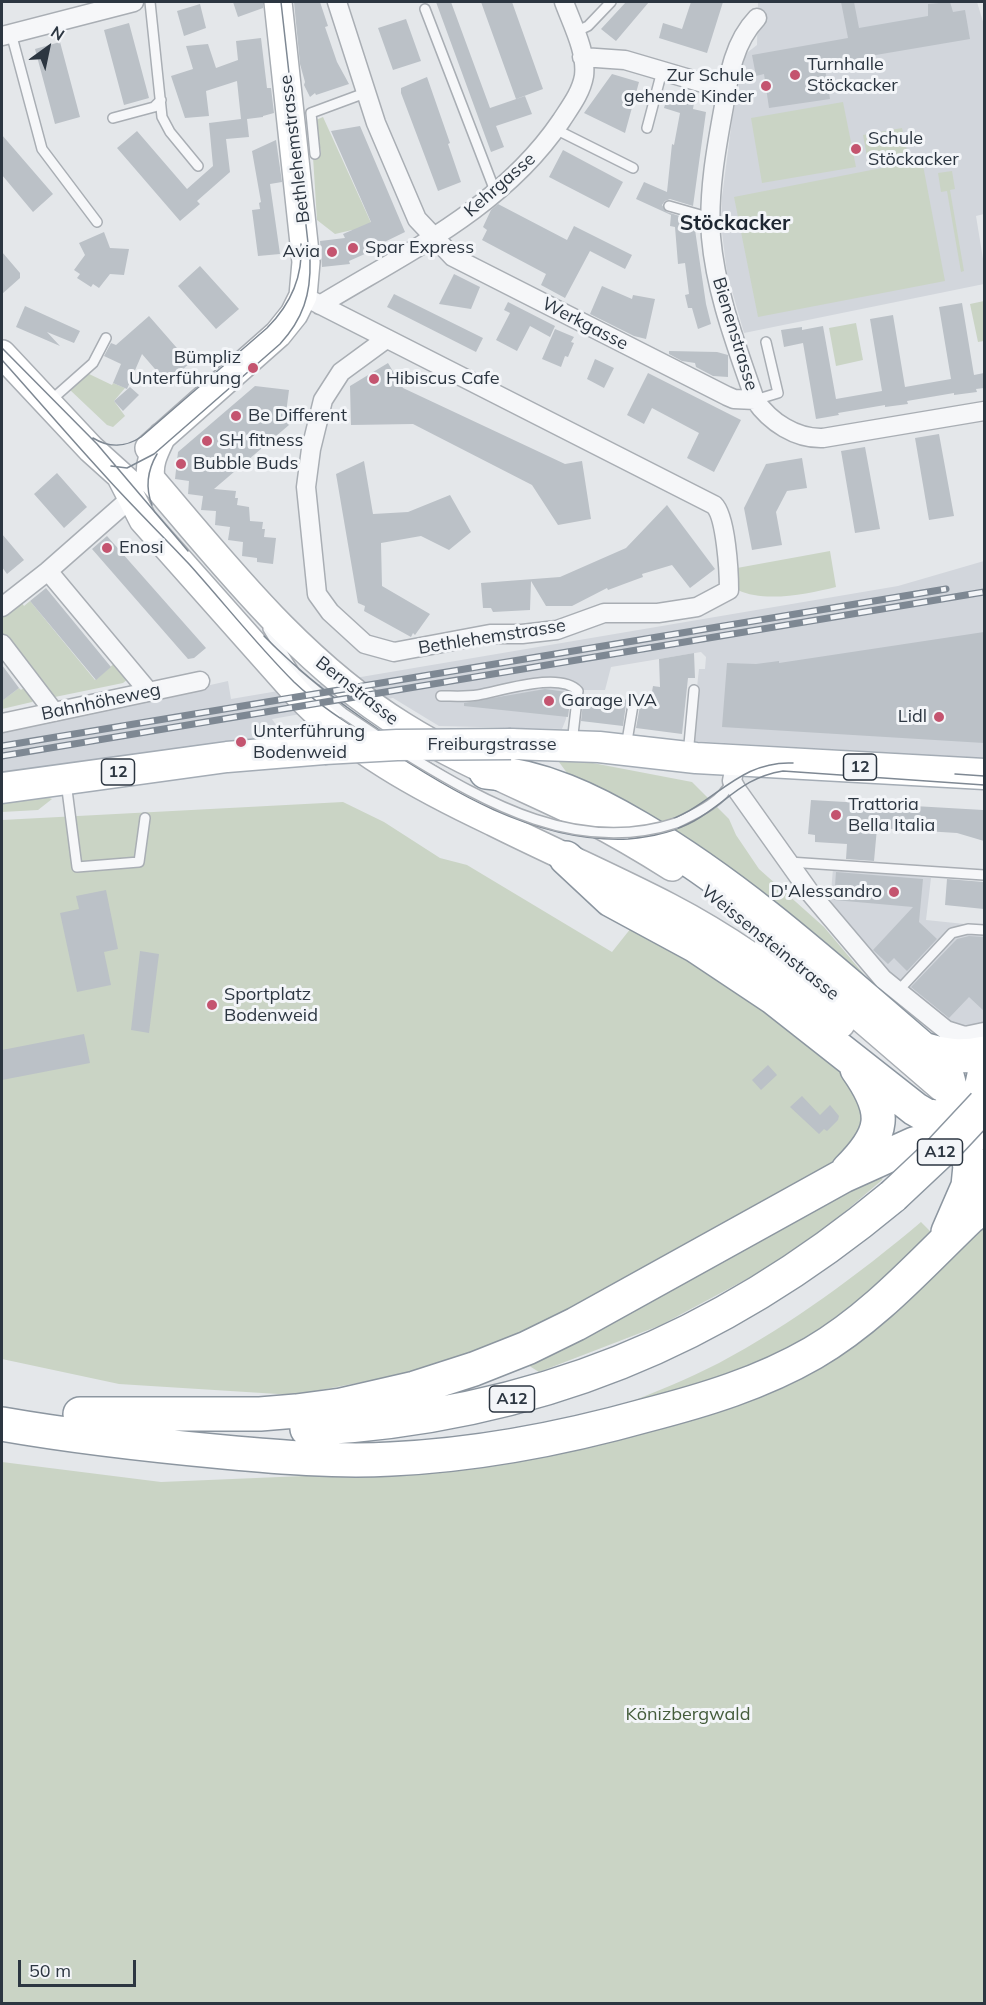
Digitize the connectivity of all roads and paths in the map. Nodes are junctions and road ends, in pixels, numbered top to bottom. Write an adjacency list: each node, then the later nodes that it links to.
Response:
1 (134, 2): 10 (street)
2 (150, 2): 15 (lane)
3 (278, 2): 27 (main road, Bethlehemstrasse)
4 (337, 2): 14 (street, Werkgasse)
5 (564, 2): 9 (street, Kehrgasse)
6 (611, 2): 9 (lane)
7 (424, 9): 22 (lane)
8 (758, 18): 13 (street, Bienenstrasse)
9 (574, 32): 11 (street, Kehrgasse)
10 (6, 35): 25 (lane)
11 (582, 57): 12 (street); 18 (street, Kehrgasse)
12 (662, 71): 13 (street); 17 (lane)
13 (727, 90): 24 (street, Bienenstrasse)
14 (365, 93): 19 (lane); 26 (street, Werkgasse)
15 (161, 100): 16 (lane); 20 (lane)
16 (113, 118)
17 (647, 128)
18 (555, 129): 21 (lane); 22 (street, Kehrgasse)
19 (315, 154)
20 (198, 166)
21 (633, 168)
22 (495, 191): 26 (street, Kehrgasse)
23 (669, 206): 24 (lane)
24 (711, 218): 32 (street, Bienenstrasse)
25 (97, 222)
26 (435, 238): 27 (street, Kehrgasse); 32 (street, Werkgasse)
27 (311, 301): 29 (street, Bethlehemstrasse); 35 (main road, Bethlehemstrasse)
28 (106, 338): 33 (lane)
29 (386, 339): 29 (street, Bethlehemstrasse)
30 (766, 342): 32 (lane)
31 (2, 354): 33 (main road, Bernstrasse)
32 (755, 400): 34 (street)
33 (48, 404): 36 (main road, Bernstrasse)
34 (984, 411)
35 (162, 436): 36 (main road, Bethlehemstrasse); 37 (main road, Bernstrasse)
36 (125, 486): 38 (street); 40 (main road, Bernstrasse)
37 (231, 570): 40 (lane); 54 (main road, Bernstrasse)
38 (48, 571): 39 (street); 45 (street)
39 (2, 607)
40 (248, 618): 42 (lane); 42 (lane); 54 (main road, Bernstrasse); 59 (main road, Bernstrasse)
41 (2, 644): 48 (street)
42 (295, 673): 53 (lane, bridge)
43 (200, 681): 45 (street, Bahnhöheweg)
44 (694, 690): 52 (lane)
45 (149, 692): 48 (street, Bahnhöheweg)
46 (441, 696): 50 (lane)
47 (633, 705): 51 (lane)
48 (54, 712): 49 (street, Bahnhöheweg)
49 (2, 723)
50 (572, 746): 51 (main road, Freiburgstrasse / 12); 56 (main road, Freiburgstrasse / 12, bridge)
51 (625, 750): 52 (main road, Freiburgstrasse / 12)
52 (688, 757): 53 (main road, Freiburgstrasse / 12)
53 (734, 770): 55 (main road, Freiburgstrasse / 12); 60 (street)
54 (486, 772): 59 (main road, Weissensteinstrasse); 65 (highway)
55 (984, 774)
56 (66, 780): 57 (main road, Freiburgstrasse / 12); 58 (lane)
57 (2, 788)
58 (146, 819)
59 (566, 858): 66 (highway)
60 (789, 862): 61 (lane); 63 (street)
61 (984, 875)
62 (984, 930): 63 (lane)
63 (898, 991): 64 (street)
64 (984, 1032)
65 (923, 1049): 67 (highway); 69 (highway)
66 (844, 1052): 69 (highway); 70 (highway)
67 (984, 1053)
68 (984, 1076): 69 (highway)
69 (978, 1128): 70 (highway); 71 (highway, A12); 73 (highway)
70 (843, 1176): 75 (highway)
71 (900, 1204): 75 (highway, A12); 77 (highway, A12)
72 (984, 1207): 73 (highway)
73 (943, 1241): 77 (highway)
74 (2, 1401): 75 (highway, A12)
75 (80, 1414)
76 (2, 1424): 77 (highway, A12)
77 (207, 1450)

